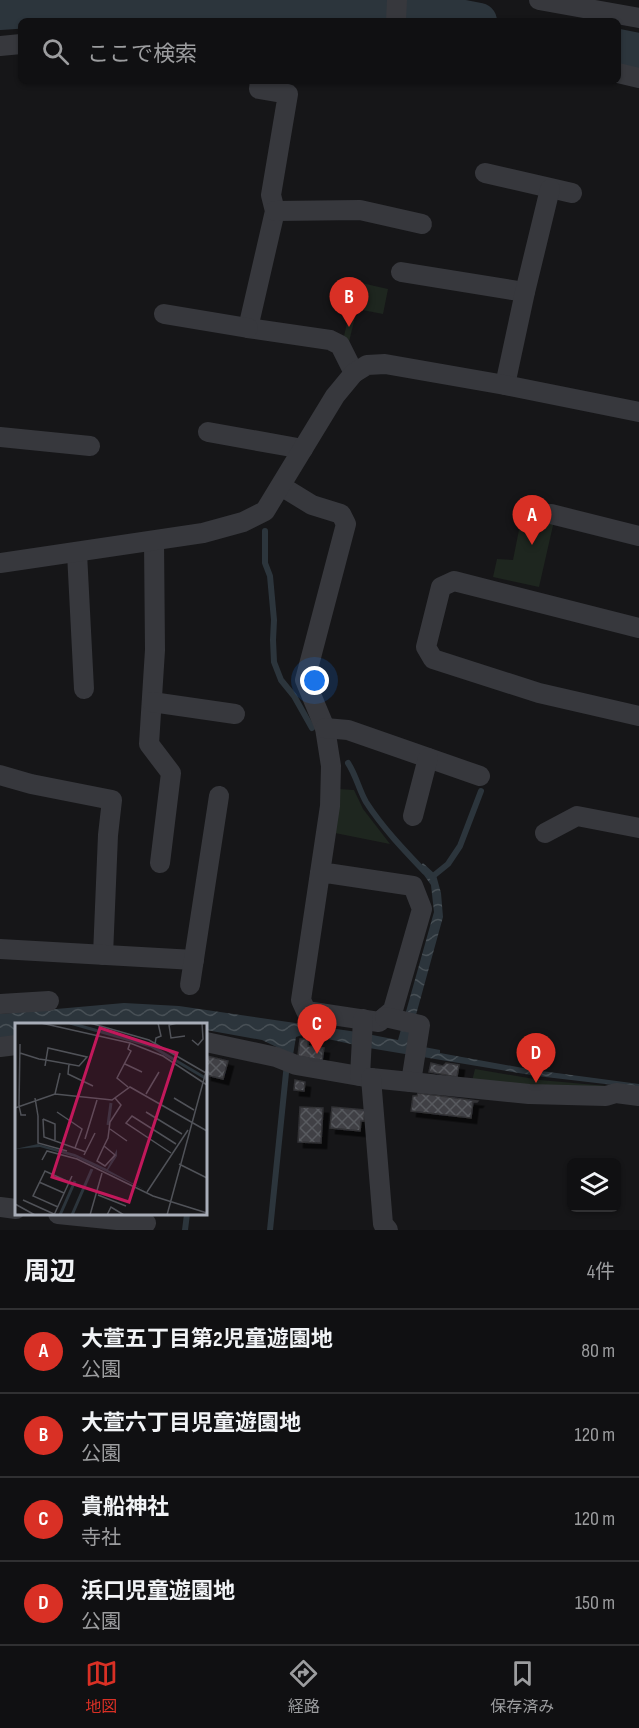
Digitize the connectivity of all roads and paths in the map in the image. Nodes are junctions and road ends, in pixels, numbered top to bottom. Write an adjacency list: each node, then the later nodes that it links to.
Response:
1 (397, 0): 3 (street)
2 (539, 0): 4 (street)
3 (396, 18)
4 (639, 18)
5 (18, 44): 6 (street)
6 (0, 46)
7 (621, 74): 8 (street)
8 (639, 78)
9 (260, 84): 13 (street)
10 (485, 173): 11 (street)
11 (550, 189): 12 (street); 16 (street)
12 (572, 193)
13 (274, 211): 14 (street); 18 (street)
14 (422, 224)
15 (401, 272): 16 (street)
16 (525, 292): 20 (street)
17 (164, 314): 18 (street)
18 (248, 328): 19 (street)
19 (354, 373): 20 (street); 25 (street)
20 (505, 385): 21 (street)
21 (639, 412)
22 (208, 432): 25 (street)
23 (0, 437): 24 (street)
24 (90, 446)
25 (303, 449): 26 (street)
26 (281, 486): 29 (street); 37 (street)
27 (551, 514): 28 (street)
28 (639, 536)
29 (154, 542): 30 (street); 34 (street)
30 (77, 553): 31 (street); 33 (street)
31 (0, 563)
32 (639, 628): 36 (street)
33 (84, 689)
34 (152, 702): 35 (street); 45 (street)
35 (235, 714)
36 (639, 716)
37 (325, 728): 38 (street); 46 (street)
38 (428, 758): 40 (street); 42 (street)
39 (0, 775): 48 (street)
40 (480, 776)
41 (219, 796): 49 (street)
42 (413, 816)
43 (639, 828): 44 (street)
44 (545, 833)
45 (160, 863)
46 (320, 872): 53 (street); 54 (street)
47 (0, 949): 48 (street)
48 (103, 955): 49 (street)
49 (194, 960): 50 (street)
50 (190, 985)
51 (50, 1001): 52 (street)
52 (0, 1004)
53 (407, 1032): 54 (street); 59 (street)
54 (362, 1033): 58 (street)
55 (207, 1042): 58 (street)
56 (15, 1045): 57 (street)
57 (0, 1047)
58 (365, 1077): 59 (street); 65 (street)
59 (411, 1082): 60 (street)
60 (639, 1096)
61 (0, 1207): 62 (street)
62 (15, 1209)
63 (69, 1215): 64 (street)
64 (146, 1222)
65 (388, 1230)

